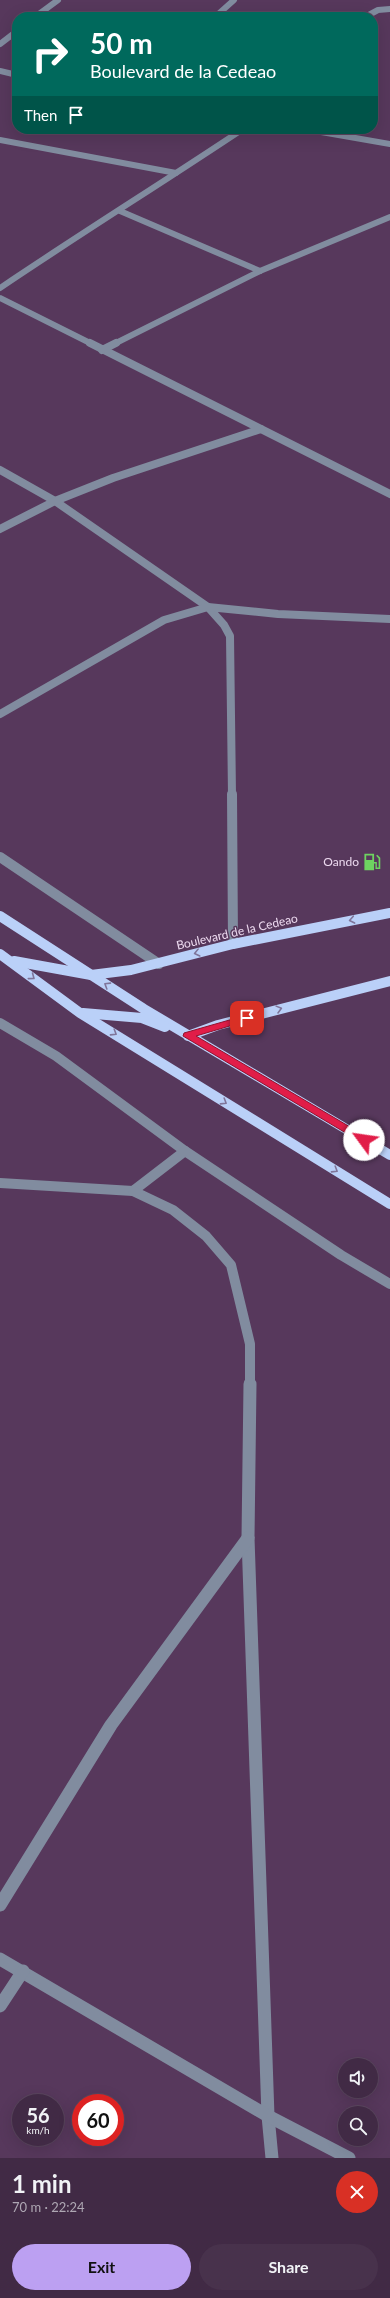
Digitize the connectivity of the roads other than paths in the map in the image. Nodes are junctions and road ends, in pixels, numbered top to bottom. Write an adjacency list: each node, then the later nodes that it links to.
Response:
1 (58, 0): 4 (street)
2 (234, 0): 5 (street)
3 (390, 9): 6 (street)
4 (42, 12)
5 (221, 12)
6 (374, 12)
7 (12, 35): 8 (street)
8 (0, 44)
9 (0, 71): 10 (street)
10 (12, 74)
11 (235, 134): 15 (street)
12 (333, 134): 14 (street)
13 (0, 140): 15 (street)
14 (390, 144)
15 (176, 173): 16 (street)
16 (120, 211): 18 (street); 19 (street)
17 (390, 217): 18 (street)
18 (260, 271): 21 (street)
19 (0, 288)
20 (0, 298): 21 (street)
21 (102, 350): 22 (street)
22 (261, 429): 24 (street); 25 (street)
23 (0, 470): 25 (street)
24 (390, 494)
25 (55, 501): 26 (street); 27 (street)
26 (0, 528)
27 (208, 607): 28 (street); 29 (street); 33 (street)
28 (390, 619)
29 (0, 714)
30 (0, 857): 36 (street)
31 (390, 913): 33 (main road, Boulevard de la Cedeao, one-way to 33)
32 (0, 916): 37 (main road)
33 (233, 944): 36 (main road, Boulevard de la Cedeao, one-way to 36)
34 (0, 954): 35 (main road)
35 (11, 961): 37 (main road); 39 (main road, one-way to 39)
36 (159, 964): 37 (main road, Boulevard de la Cedeao)
37 (91, 975): 41 (main road, one-way to 37)
38 (390, 981): 41 (main road, one-way to 38)
39 (80, 1013): 41 (main road); 46 (main road, one-way to 46)
40 (0, 1023): 42 (street)
41 (188, 1036): 43 (main road)
42 (185, 1151): 45 (street); 47 (street)
43 (390, 1155)
44 (0, 1183): 45 (street)
45 (133, 1191): 48 (street)
46 (390, 1204)
47 (390, 1284)
48 (248, 1538): 49 (street); 53 (street)
49 (0, 1905)
50 (0, 1959): 51 (street)
51 (23, 1971): 52 (street); 53 (street)
52 (0, 2006)
53 (268, 2116): 54 (street); 55 (street)
54 (272, 2158)
55 (349, 2158)

